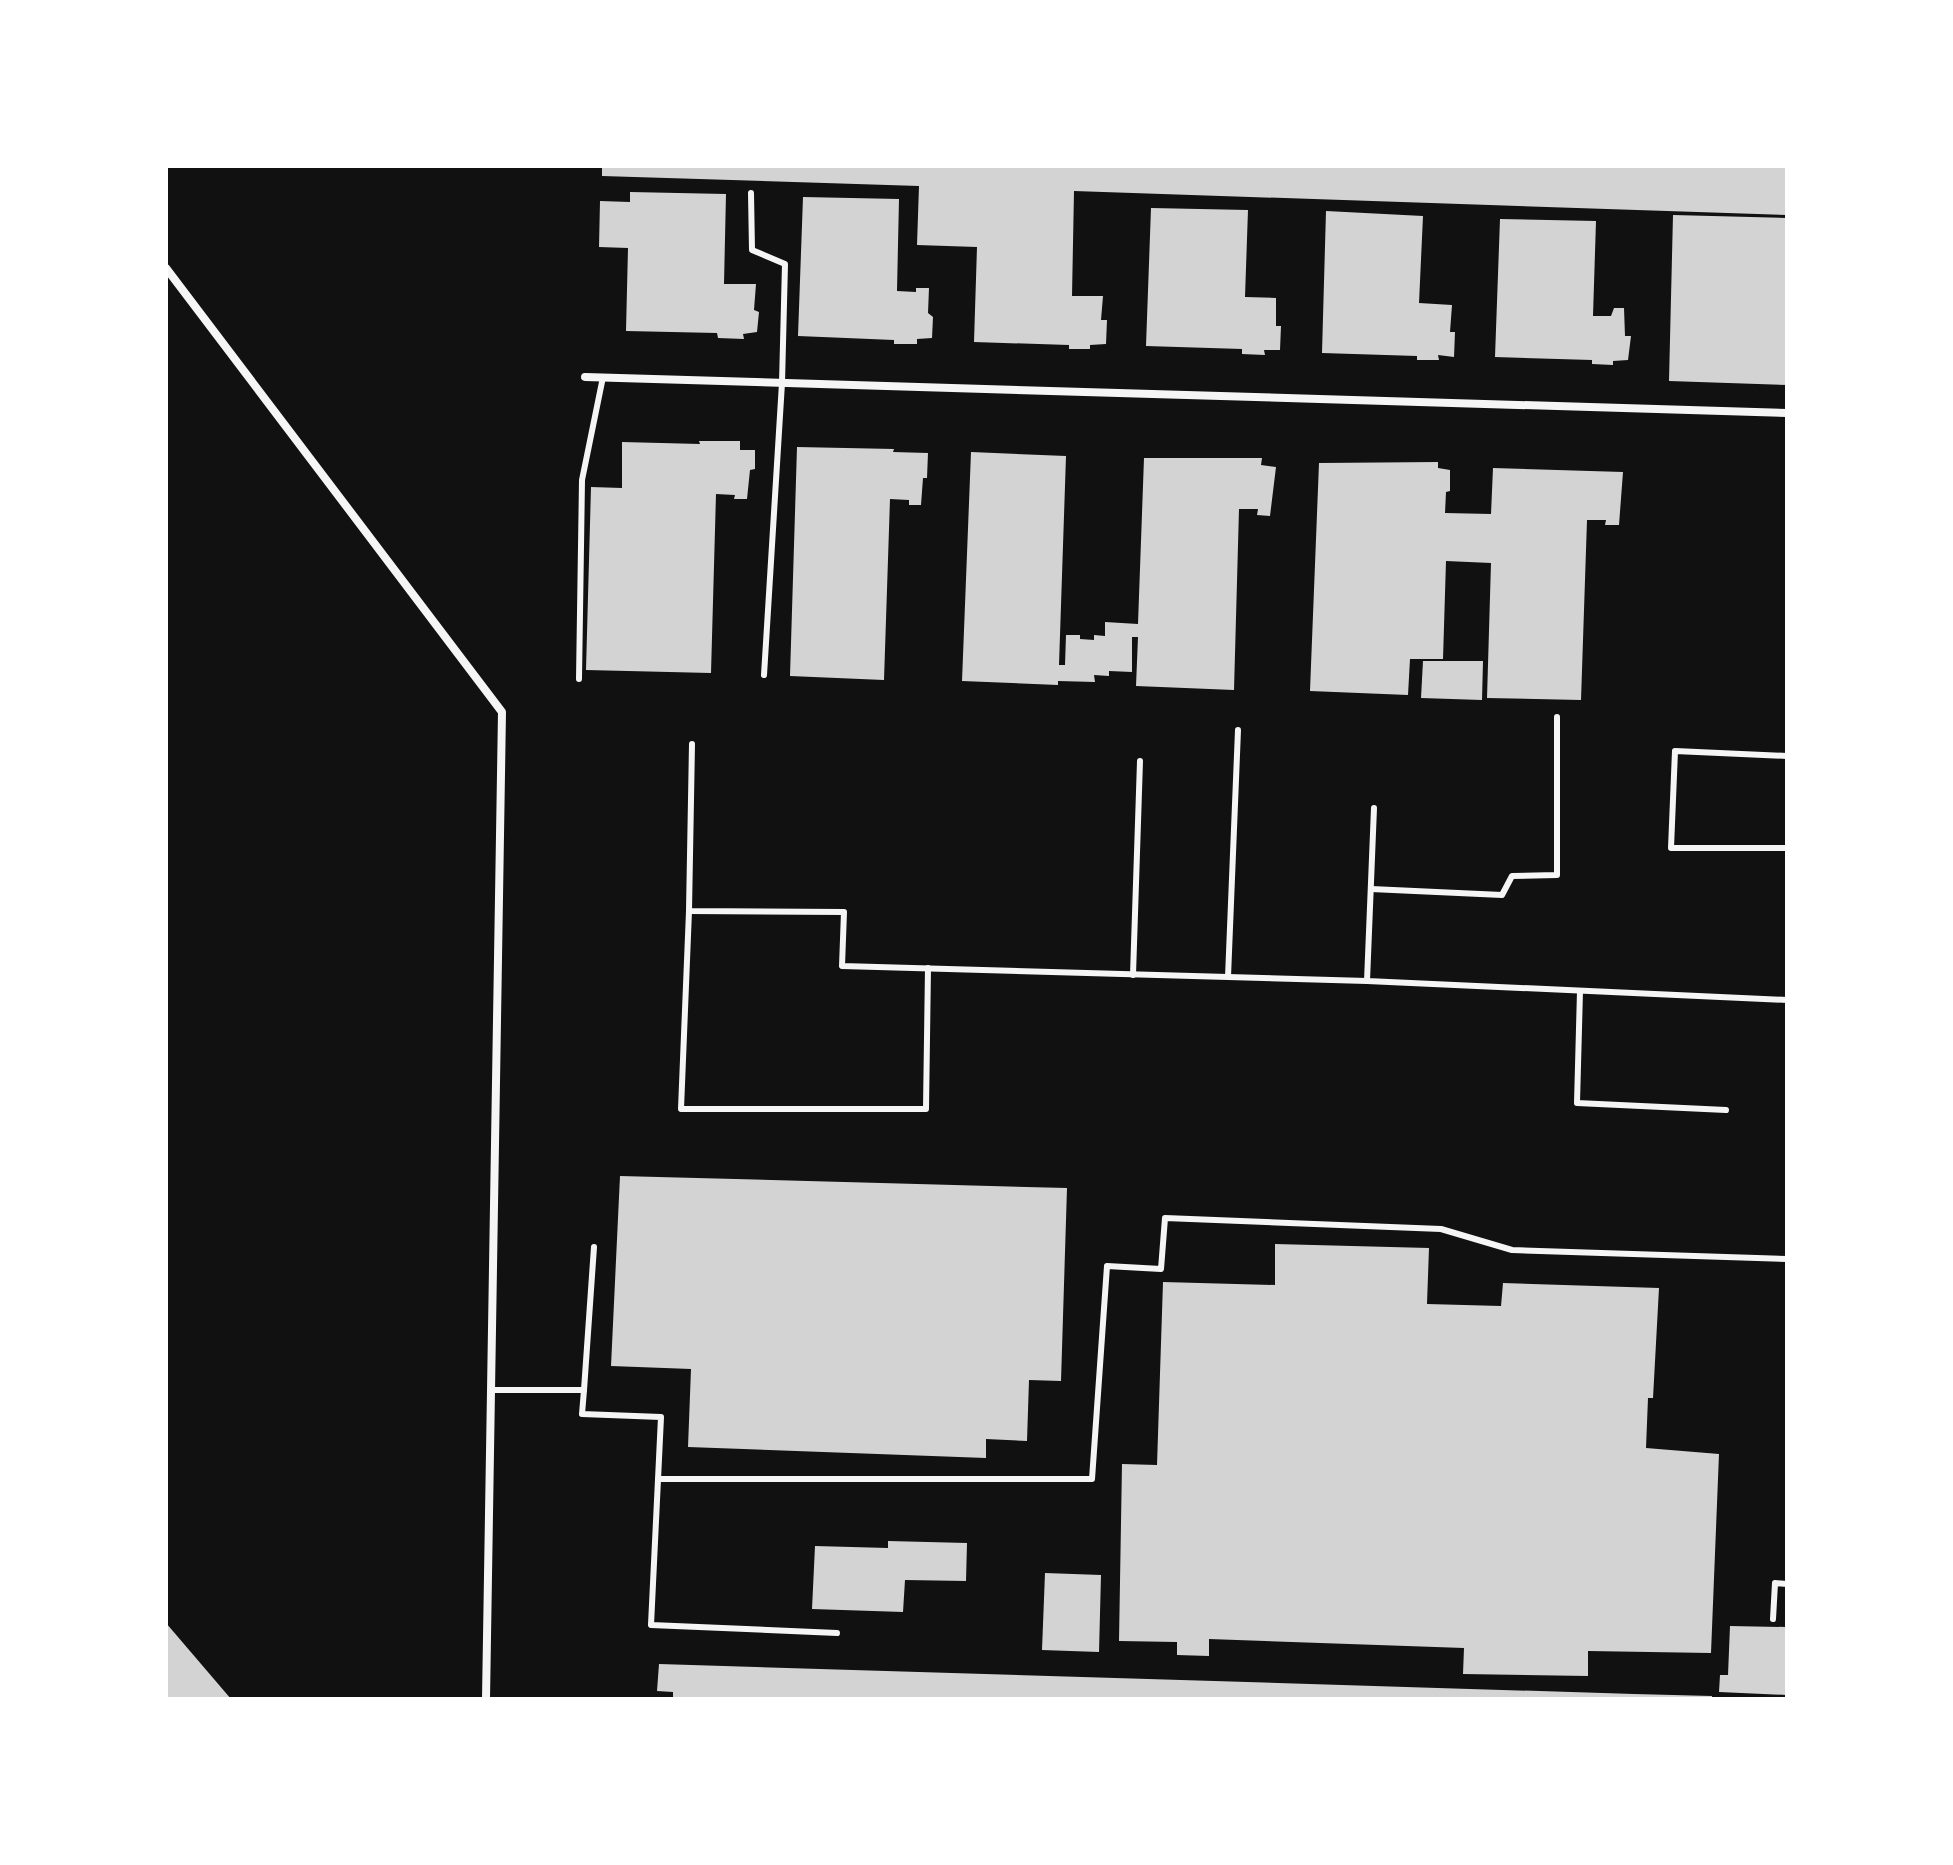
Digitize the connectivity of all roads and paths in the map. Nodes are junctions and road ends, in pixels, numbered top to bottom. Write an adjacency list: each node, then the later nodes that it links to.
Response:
1 (751, 193): 5 (lane)
2 (166, 268): 27 (street)
3 (585, 377): 4 (street)
4 (603, 377): 5 (street); 8 (lane)
5 (782, 383): 6 (street); 7 (lane)
6 (1787, 413)
7 (764, 675)
8 (579, 679)
9 (1557, 717): 16 (lane)
10 (1238, 730): 20 (lane)
11 (692, 744): 17 (lane)
12 (1787, 756): 15 (lane)
13 (1140, 761): 19 (lane)
14 (1374, 808): 16 (lane)
15 (1787, 848)
16 (1371, 889): 21 (lane)
17 (689, 911): 18 (lane); 18 (lane)
18 (928, 968): 19 (lane)
19 (1133, 975): 20 (lane)
20 (1228, 977): 21 (lane)
21 (1367, 981): 22 (lane)
22 (1580, 991): 23 (lane); 24 (lane)
23 (1787, 1000)
24 (1726, 1110)
25 (594, 1247): 28 (lane)
26 (1787, 1259): 29 (lane)
27 (491, 1390): 28 (lane); 33 (street)
28 (584, 1390): 29 (lane)
29 (658, 1479): 32 (lane)
30 (1787, 1584): 31 (lane)
31 (1773, 1619)
32 (837, 1633)
33 (486, 1699)

